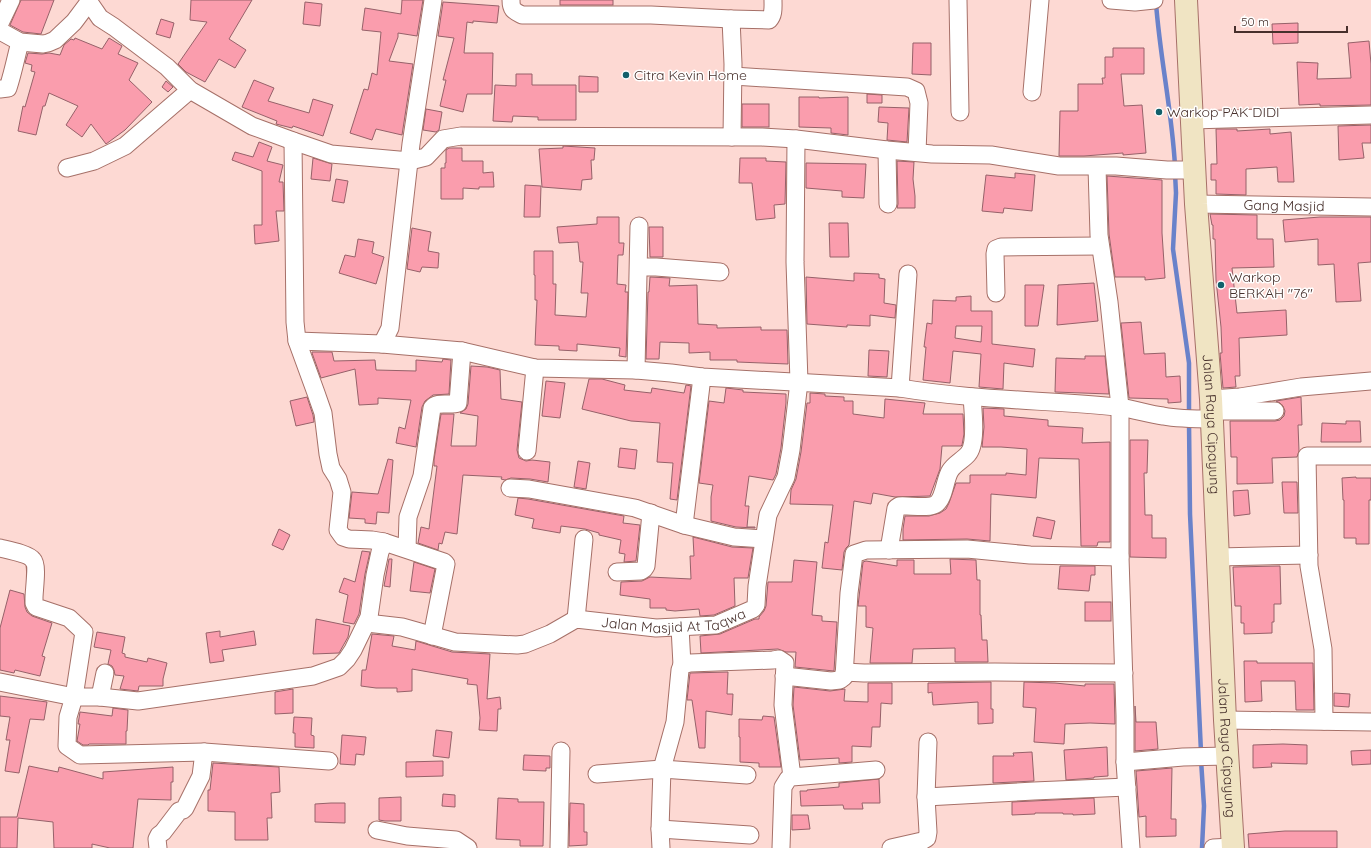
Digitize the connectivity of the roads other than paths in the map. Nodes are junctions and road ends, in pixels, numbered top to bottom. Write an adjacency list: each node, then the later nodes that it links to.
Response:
1 (11, 0): 12 (street)
2 (433, 0): 27 (street)
3 (511, 0): 11 (street)
4 (772, 0): 11 (street)
5 (958, 0): 19 (street)
6 (1040, 0): 18 (street)
7 (1111, 0): 8 (street)
8 (1149, 0)
9 (1186, 0): 21 (main road, Jalan Raya Cipayung)
10 (90, 1): 14 (street); 17 (street)
11 (731, 19): 15 (street)
12 (0, 23)
13 (0, 29): 14 (street)
14 (20, 42): 16 (street)
15 (733, 76): 22 (street); 26 (street)
16 (0, 89)
17 (190, 90): 24 (street); 29 (street)
18 (1032, 92)
19 (960, 112)
20 (1371, 115): 21 (street)
21 (1191, 120): 30 (main road, Jalan Raya Cipayung)
22 (732, 137): 23 (street); 27 (street)
23 (796, 139): 25 (street); 47 (street, Jalan Masjid At Taqwa)
24 (293, 141): 27 (street); 40 (street)
25 (887, 150): 26 (street); 31 (street)
26 (917, 152): 28 (street)
27 (410, 161): 41 (street)
28 (1097, 167): 30 (street); 35 (street)
29 (67, 168)
30 (1192, 170): 32 (main road, Jalan Raya Cipayung)
31 (888, 204)
32 (1196, 204): 33 (street, Gang Masjid); 52 (main road, Jalan Raya Cipayung)
33 (1371, 207)
34 (639, 226): 36 (street)
35 (1100, 246): 39 (street); 50 (street)
36 (639, 267): 37 (street); 44 (street)
37 (720, 272)
38 (908, 274): 48 (street)
39 (996, 293)
40 (297, 341): 41 (street); 60 (street)
41 (382, 344): 42 (street)
42 (462, 351): 43 (street); 62 (street)
43 (536, 368): 44 (street); 53 (street)
44 (636, 370): 45 (street)
45 (702, 377): 47 (street); 57 (street)
46 (1371, 381): 52 (street)
47 (799, 382): 48 (street); 59 (street, Jalan Masjid At Taqwa)
48 (900, 388): 49 (street)
49 (972, 397): 50 (street); 63 (street)
50 (1120, 408): 52 (street); 65 (street)
51 (1274, 410): 52 (street)
52 (1209, 412): 66 (main road, Jalan Raya Cipayung)
53 (527, 451)
54 (1371, 456): 64 (street)
55 (510, 488): 56 (street)
56 (651, 514): 57 (street); 67 (street)
57 (684, 525): 59 (street)
58 (584, 539): 68 (street)
59 (764, 539): 70 (street, Jalan Masjid At Taqwa)
60 (384, 542): 62 (street); 69 (street)
61 (0, 548): 78 (street)
62 (407, 549): 71 (street)
63 (889, 550): 65 (street); 73 (street)
64 (1309, 555): 66 (street); 81 (street)
65 (1120, 557): 75 (street)
66 (1218, 557): 80 (main road, Jalan Raya Cipayung)
67 (617, 572)
68 (576, 619): 70 (street, Jalan Masjid At Taqwa); 71 (street)
69 (367, 623): 71 (street); 79 (street)
70 (680, 627): 72 (street)
71 (432, 636)
72 (682, 665): 76 (street); 89 (street)
73 (844, 672): 75 (street); 76 (street)
74 (105, 673): 79 (street)
75 (1124, 673): 88 (street)
76 (784, 676): 93 (street)
77 (0, 682): 78 (street)
78 (74, 697): 79 (street); 85 (street)
79 (100, 697)
80 (1225, 720): 81 (street); 86 (main road, Jalan Raya Cipayung)
81 (1324, 721): 82 (street)
82 (1371, 722)
83 (928, 742): 95 (street)
84 (561, 751): 102 (street)
85 (204, 752): 87 (street); 100 (street)
86 (1219, 756): 88 (street); 107 (main road, Jalan Raya Cipayung)
87 (329, 761)
88 (1125, 762): 94 (street)
89 (662, 769): 91 (street); 92 (street); 96 (street)
90 (876, 770): 93 (street)
91 (597, 774)
92 (747, 775)
93 (792, 777): 104 (street)
94 (1127, 787): 95 (street); 106 (street)
95 (926, 797): 105 (street)
96 (660, 829): 98 (street); 103 (street)
97 (377, 830): 99 (street)
98 (750, 835)
99 (406, 842): 101 (street)
100 (158, 848)
101 (468, 848)
102 (559, 848)
103 (661, 848)
104 (781, 848)
105 (892, 848)
106 (1131, 848)
107 (1225, 848)

